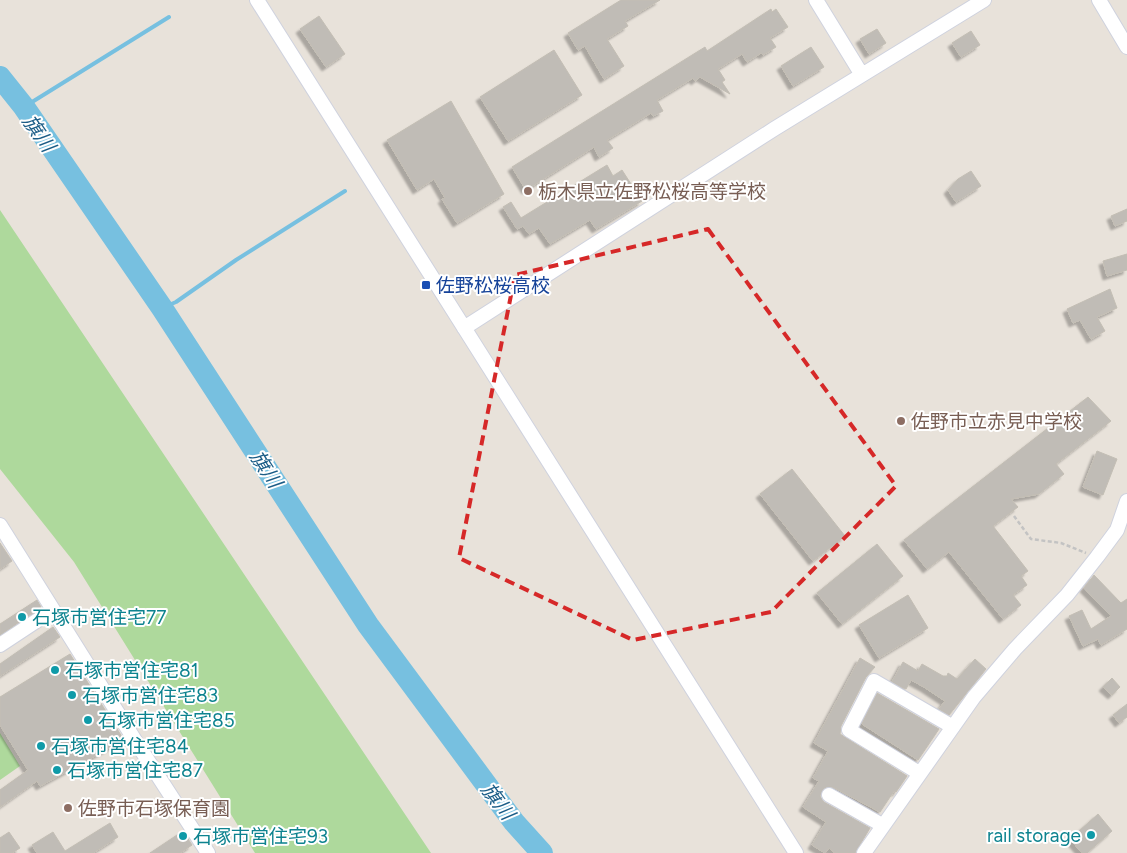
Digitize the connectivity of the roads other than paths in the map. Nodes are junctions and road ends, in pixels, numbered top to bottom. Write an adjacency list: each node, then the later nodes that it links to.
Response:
1 (257, 0): 7 (street)
2 (816, 0): 6 (street)
3 (984, 0): 6 (street)
4 (1098, 0): 5 (street)
5 (1127, 47)
6 (862, 75): 7 (street)
7 (464, 328): 17 (street)
8 (1127, 501): 12 (street)
9 (0, 525): 10 (street)
10 (53, 610): 11 (street); 16 (street)
11 (0, 645)
12 (953, 727): 13 (street); 13 (street)
13 (919, 773): 15 (street)
14 (829, 795): 15 (street)
15 (882, 825): 18 (street)
16 (208, 853)
17 (796, 853)
18 (864, 853)

